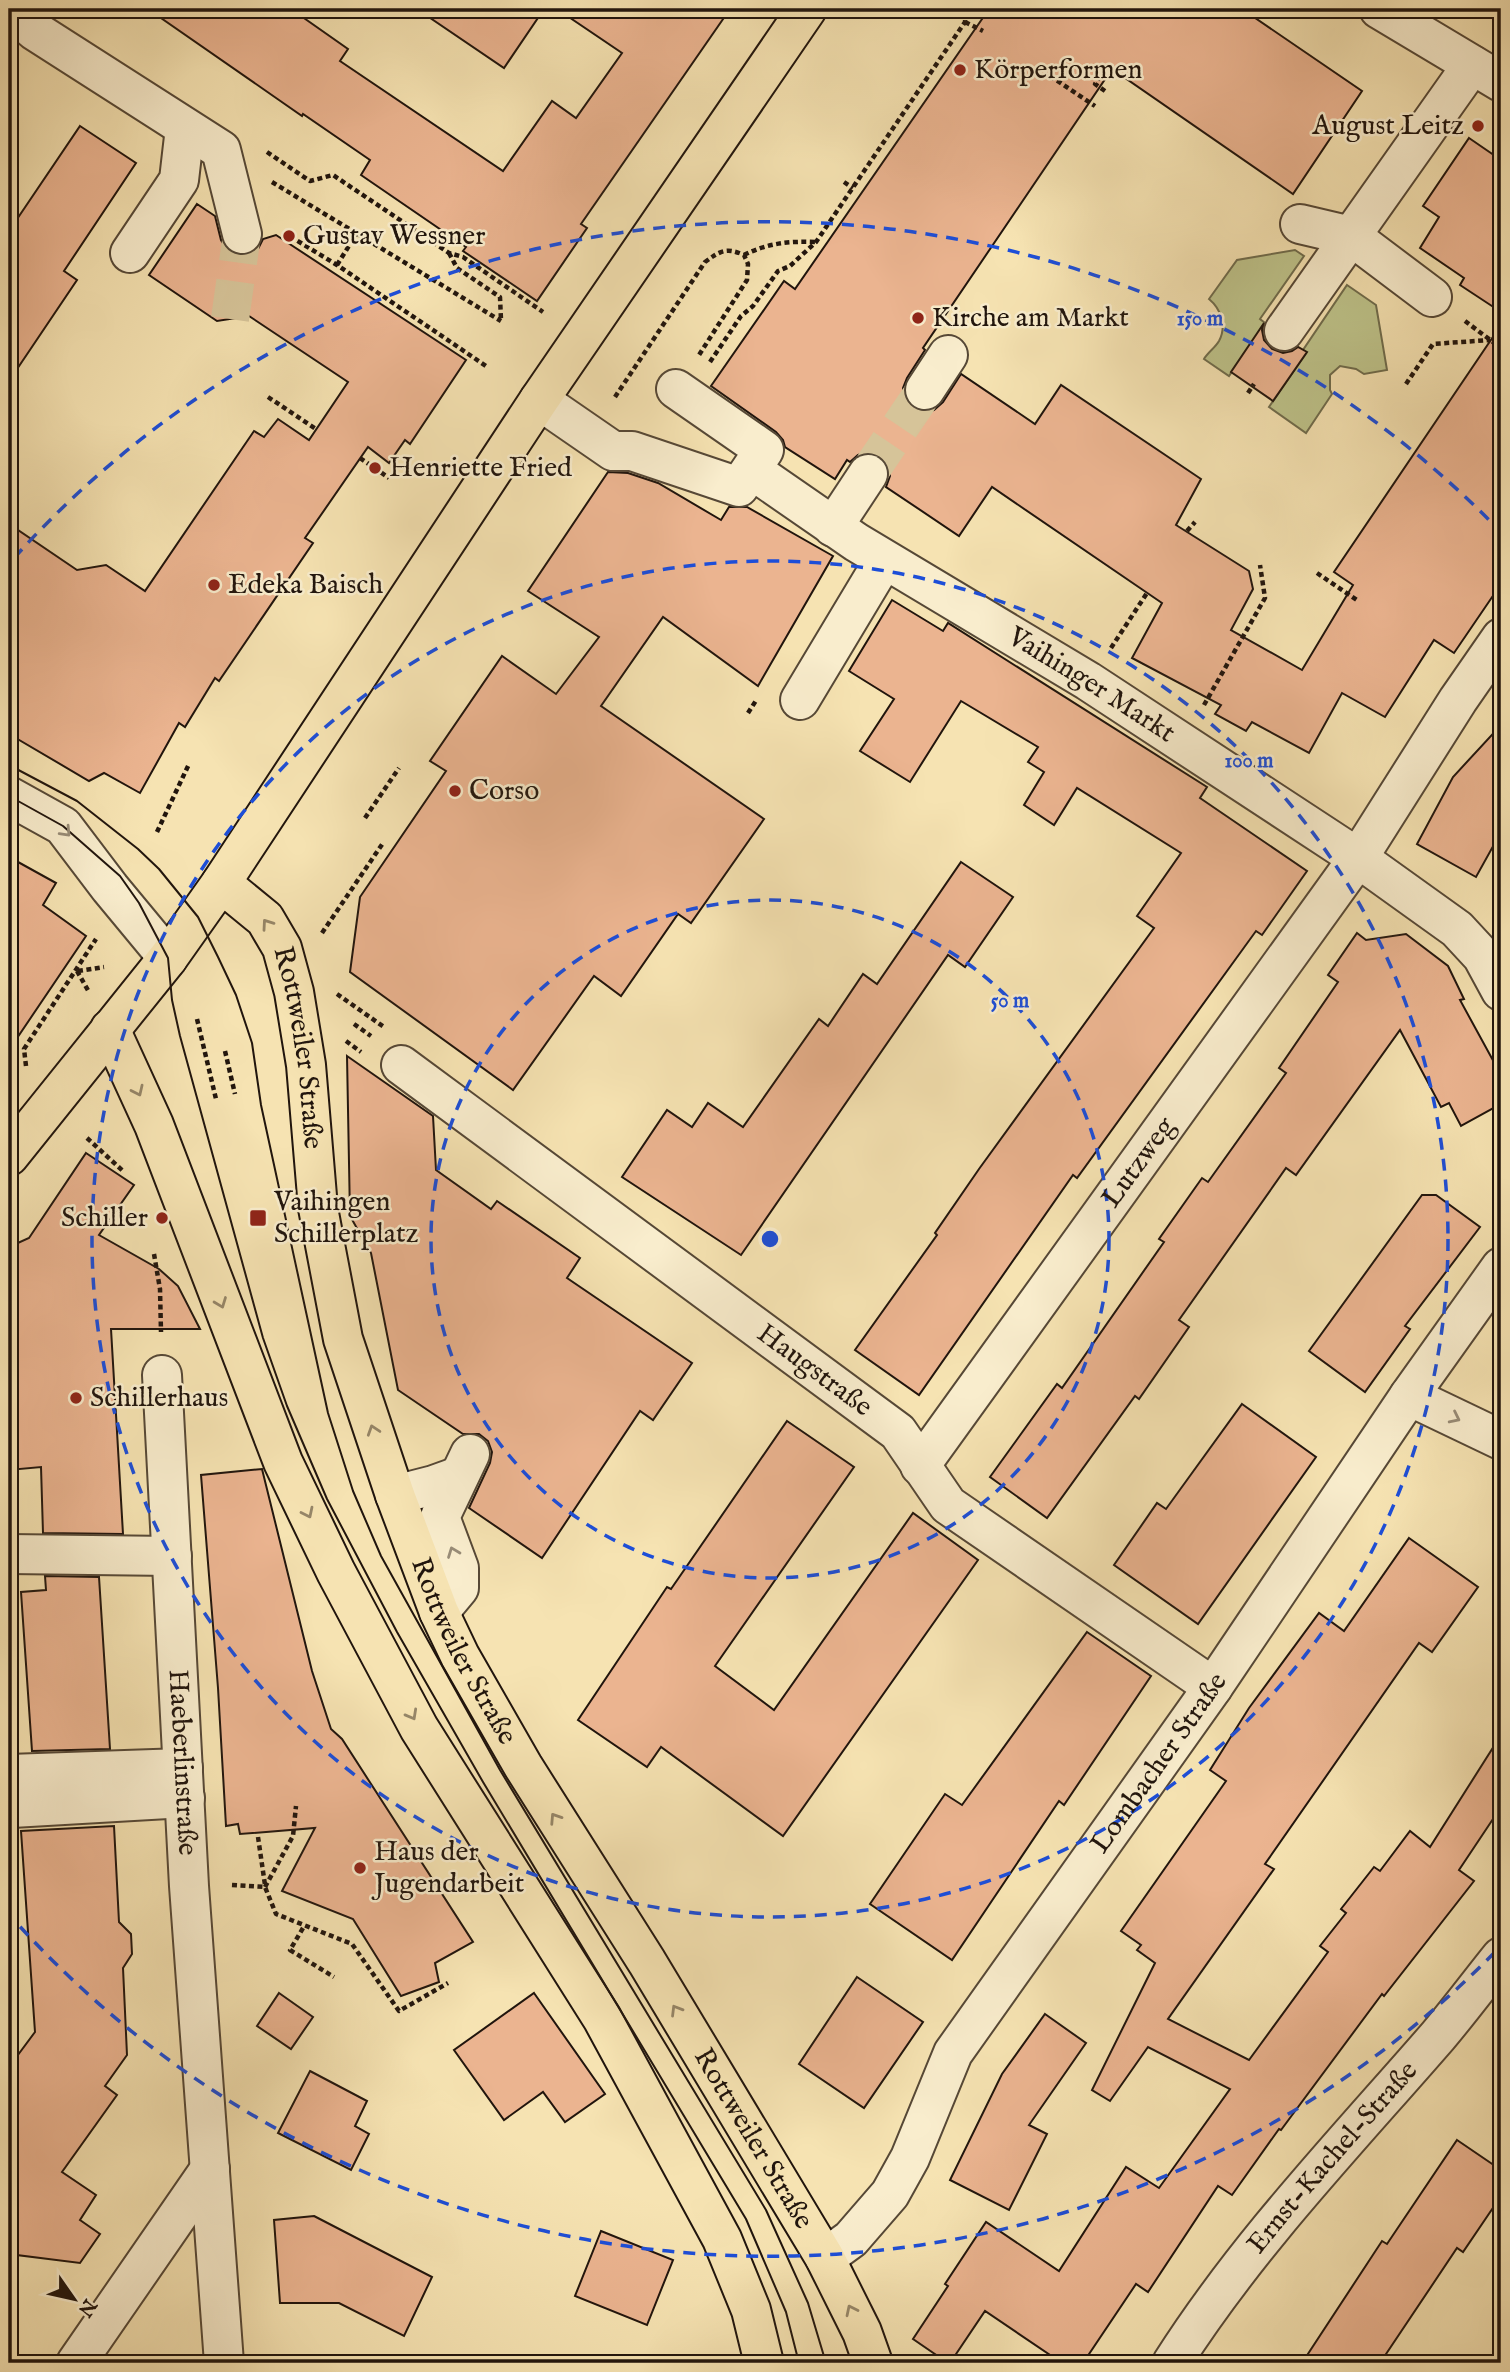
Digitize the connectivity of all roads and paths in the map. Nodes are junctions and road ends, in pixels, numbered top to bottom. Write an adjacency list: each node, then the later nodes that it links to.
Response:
1 (807, 9): 47 (main road)
2 (966, 9): 6 (path)
3 (1380, 9): 5 (street)
4 (14, 15): 15 (street)
5 (1420, 19): 9 (street)
6 (965, 22): 7 (path); 13 (path)
7 (983, 31)
8 (1106, 67): 12 (path)
9 (1487, 74): 28 (street)
10 (1050, 76): 14 (path)
11 (909, 89): 13 (path)
12 (1105, 91)
13 (917, 94): 22 (path)
14 (1095, 106)
15 (185, 128): 27 (street); 31 (street)
16 (265, 150): 17 (path)
17 (276, 158): 18 (path); 30 (path)
18 (270, 167)
19 (264, 177): 21 (path)
20 (844, 182): 22 (path)
21 (267, 187)
22 (853, 188): 29 (path)
23 (317, 209): 26 (path)
24 (1300, 224): 28 (street)
25 (281, 230): 33 (path)
26 (357, 233): 30 (path); 33 (path)
27 (242, 234)
28 (1351, 236): 34 (street); 36 (street)
29 (816, 242): 32 (path); 42 (path)
30 (449, 253): 35 (path)
31 (130, 254)
32 (744, 255): 42 (path); 46 (path)
33 (337, 264): 39 (path)
34 (1432, 297)
35 (543, 312)
36 (1284, 331)
37 (1501, 348): 41 (path)
38 (948, 355): 43 (street)
39 (486, 366)
40 (1254, 384): 44 (path)
41 (1406, 384)
42 (677, 388): 50 (street)
43 (925, 390)
44 (1248, 393)
45 (268, 397): 48 (path)
46 (615, 397)
47 (540, 400): 50 (street); 73 (main road)
48 (316, 429)
49 (359, 458): 52 (path)
50 (752, 470): 54 (street, Vaihinger Markt)
51 (868, 474): 54 (street)
52 (389, 478)
53 (1195, 522): 55 (path)
54 (833, 527): 56 (street, Vaihinger Markt)
55 (1187, 531)
56 (884, 560): 62 (street, Vaihinger Markt); 63 (street)
57 (1260, 565): 64 (path)
58 (1317, 573): 60 (path)
59 (1147, 593): 62 (path)
60 (1357, 600)
61 (1501, 638): 71 (street)
62 (1088, 681): 64 (street, Vaihinger Markt)
63 (800, 700)
64 (1183, 743): 71 (street, Vaihinger Markt)
65 (189, 764): 69 (path)
66 (399, 768): 68 (path)
67 (9, 796): 74 (street, one-way to 74)
68 (365, 818)
69 (157, 832)
70 (383, 843): 75 (path)
71 (1358, 858): 78 (street); 94 (street, Lutzweg)
72 (70, 875): 74 (street)
73 (221, 883): 76 (main road); 95 (main road, Rottweiler Straße, one-way to 73)
74 (110, 888): 76 (street)
75 (316, 942)
76 (168, 958): 80 (main road)
77 (77, 971): 81 (path)
78 (1501, 991)
79 (197, 1019): 85 (path)
80 (110, 1029): 87 (main road); 114 (main road, one-way to 114)
81 (24, 1049)
82 (225, 1051): 84 (path)
83 (401, 1065): 94 (street, Haugstraße)
84 (235, 1094)
85 (216, 1099)
86 (87, 1138): 88 (path)
87 (9, 1156)
88 (127, 1179)
89 (152, 1246): 91 (path)
90 (1501, 1267): 92 (street, Lombacher Straße)
91 (162, 1375): 97 (street, Haeberlinstraße)
92 (1409, 1396): 93 (street, one-way to 93); 99 (street, Lombacher Straße)
93 (1501, 1440)
94 (920, 1466): 99 (street, Haugstraße)
95 (395, 1495): 98 (main road, Rottweiler Straße); 98 (street, one-way to 95)
96 (9, 1554): 97 (street)
97 (172, 1556): 100 (street, Haeberlinstraße)
98 (439, 1612): 111 (main road, Rottweiler Straße, one-way to 98)
99 (1213, 1687): 111 (street, Lombacher Straße)
100 (184, 1783): 101 (street); 104 (street, Haeberlinstraße)
101 (11, 1791)
102 (296, 1806): 105 (path)
103 (258, 1837): 105 (path)
104 (190, 1883): 105 (path); 110 (street, Haeberlinstraße)
105 (265, 1887): 109 (path)
106 (303, 1928): 108 (path)
107 (1501, 1957): 116 (street, Ernst-Kachel-Straße)
108 (334, 1977)
109 (448, 1983)
110 (210, 2169): 112 (street); 113 (street, Haeberlinstraße)
111 (825, 2258): 115 (main road, Rottweiler Straße, one-way to 111)
112 (76, 2363)
113 (224, 2363)
114 (764, 2363)
115 (873, 2363)
116 (1172, 2363)

